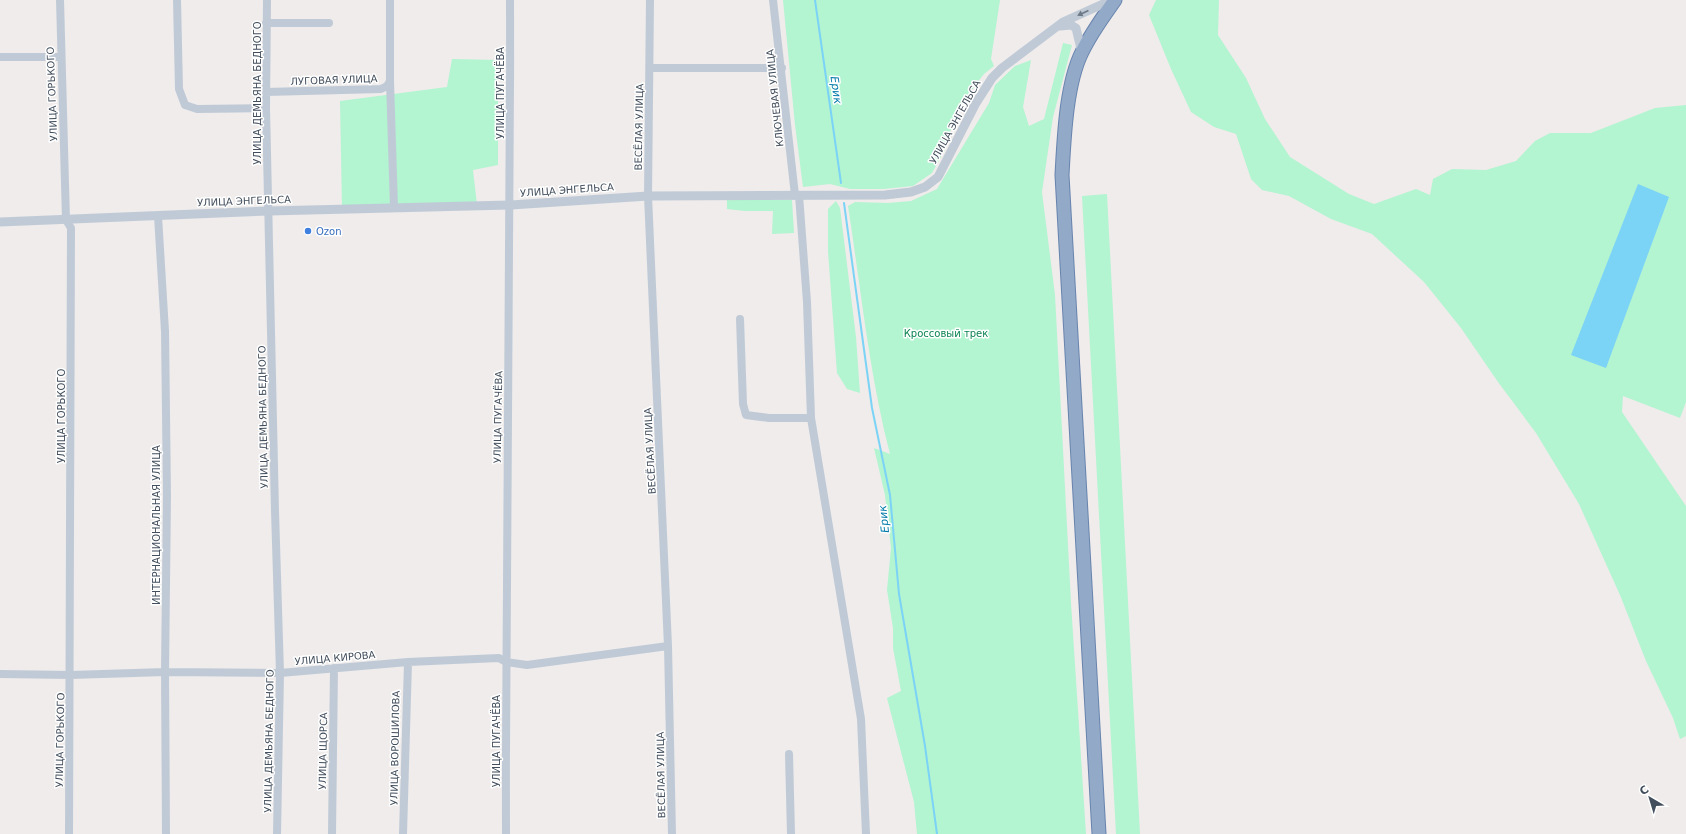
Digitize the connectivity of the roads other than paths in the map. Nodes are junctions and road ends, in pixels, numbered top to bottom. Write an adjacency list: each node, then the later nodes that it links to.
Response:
1 (60, 0): 14 (street, УЛИЦА ГОРЬКОГО)
2 (177, 0): 19 (street)
3 (266, 0): 9 (street, УЛИЦА ДЕМЬЯНА БЕДНОГО)
4 (390, 0): 17 (street, ЛУГОВАЯ УЛИЦА)
5 (510, 0): 22 (street, УЛИЦА ПУГАЧЁВА)
6 (650, 0): 15 (street, ВЕСЁЛАЯ УЛИЦА)
7 (774, 0): 16 (street, КЛЮЧЕВАЯ УЛИЦА)
8 (1113, 0): 11 (street, УЛИЦА ЭНГЕЛЬСА, one-way to 11); 12 (highway)
9 (266, 23): 10 (street); 18 (street, УЛИЦА ДЕМЬЯНА БЕДНОГО)
10 (329, 23)
11 (1055, 28): 12 (street); 20 (street, УЛИЦА ЭНГЕЛЬСА)
12 (1082, 53): 48 (highway)
13 (0, 57): 14 (street)
14 (60, 57): 26 (street, УЛИЦА ГОРЬКОГО)
15 (650, 68): 16 (street); 21 (street, ВЕСЁЛАЯ УЛИЦА)
16 (782, 68): 20 (street, КЛЮЧЕВАЯ УЛИЦА)
17 (390, 81): 18 (street, ЛУГОВАЯ УЛИЦА); 23 (street)
18 (266, 92): 19 (street, УЛИЦА ДЕМЬЯНА БЕДНОГО)
19 (266, 108): 24 (street, УЛИЦА ДЕМЬЯНА БЕДНОГО)
20 (797, 195): 21 (street, УЛИЦА ЭНГЕЛЬСА); 29 (street, КЛЮЧЕВАЯ УЛИЦА)
21 (648, 196): 22 (street, УЛИЦА ЭНГЕЛЬСА); 30 (street, ВЕСЁЛАЯ УЛИЦА)
22 (511, 204): 23 (street, УЛИЦА ЭНГЕЛЬСА); 32 (street, УЛИЦА ПУГАЧЁВА)
23 (394, 208): 24 (street, УЛИЦА ЭНГЕЛЬСА)
24 (268, 211): 25 (street, УЛИЦА ЭНГЕЛЬСА); 35 (street, УЛИЦА ДЕМЬЯНА БЕДНОГО)
25 (158, 216): 26 (street, УЛИЦА ЭНГЕЛЬСА); 34 (street, ИНТЕРНАЦИОНАЛЬНАЯ УЛИЦА)
26 (66, 220): 27 (street, УЛИЦА ЭНГЕЛЬСА); 37 (street, УЛИЦА ГОРЬКОГО)
27 (0, 222)
28 (740, 319): 29 (street)
29 (811, 418): 47 (street, КЛЮЧЕВАЯ УЛИЦА)
30 (668, 646): 32 (street, УЛИЦА КИРОВА); 45 (street, ВЕСЁЛАЯ УЛИЦА)
31 (408, 662): 32 (street, УЛИЦА КИРОВА); 33 (street, УЛИЦА КИРОВА); 43 (street, УЛИЦА ВОРОШИЛОВА)
32 (506, 662): 44 (street, УЛИЦА ПУГАЧЁВА)
33 (334, 668): 35 (street, УЛИЦА КИРОВА); 42 (street, УЛИЦА ЩОРСА)
34 (165, 672): 35 (street, УЛИЦА КИРОВА); 37 (street, УЛИЦА КИРОВА); 40 (street, ИНТЕРНАЦИОНАЛЬНАЯ УЛИЦА)
35 (280, 673): 41 (street, УЛИЦА ДЕМЬЯНА БЕДНОГО)
36 (0, 674): 37 (street, УЛИЦА КИРОВА)
37 (70, 675): 39 (street, УЛИЦА ГОРЬКОГО)
38 (789, 754): 46 (street)
39 (69, 834)
40 (166, 834)
41 (277, 834)
42 (332, 834)
43 (403, 834)
44 (506, 834)
45 (672, 834)
46 (791, 834)
47 (866, 834)
48 (1099, 834)

